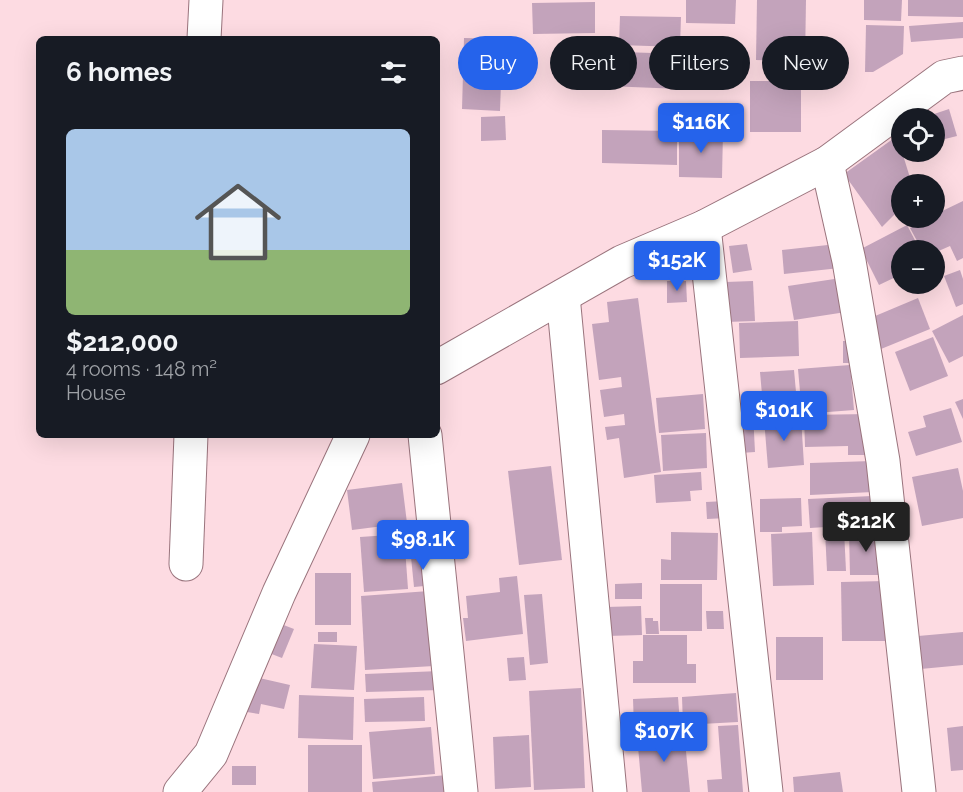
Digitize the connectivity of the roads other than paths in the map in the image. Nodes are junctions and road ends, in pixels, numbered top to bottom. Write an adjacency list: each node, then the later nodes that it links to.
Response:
1 (206, 0): 2 (street)
2 (204, 36)
3 (963, 73): 4 (street)
4 (827, 163): 5 (street); 16 (street)
5 (704, 227): 6 (street); 15 (street)
6 (563, 296): 7 (street); 14 (street)
7 (440, 366)
8 (190, 438): 11 (street)
9 (352, 438): 12 (street)
10 (425, 438): 13 (street)
11 (186, 564)
12 (180, 792)
13 (461, 792)
14 (610, 792)
15 (766, 792)
16 (919, 792)

